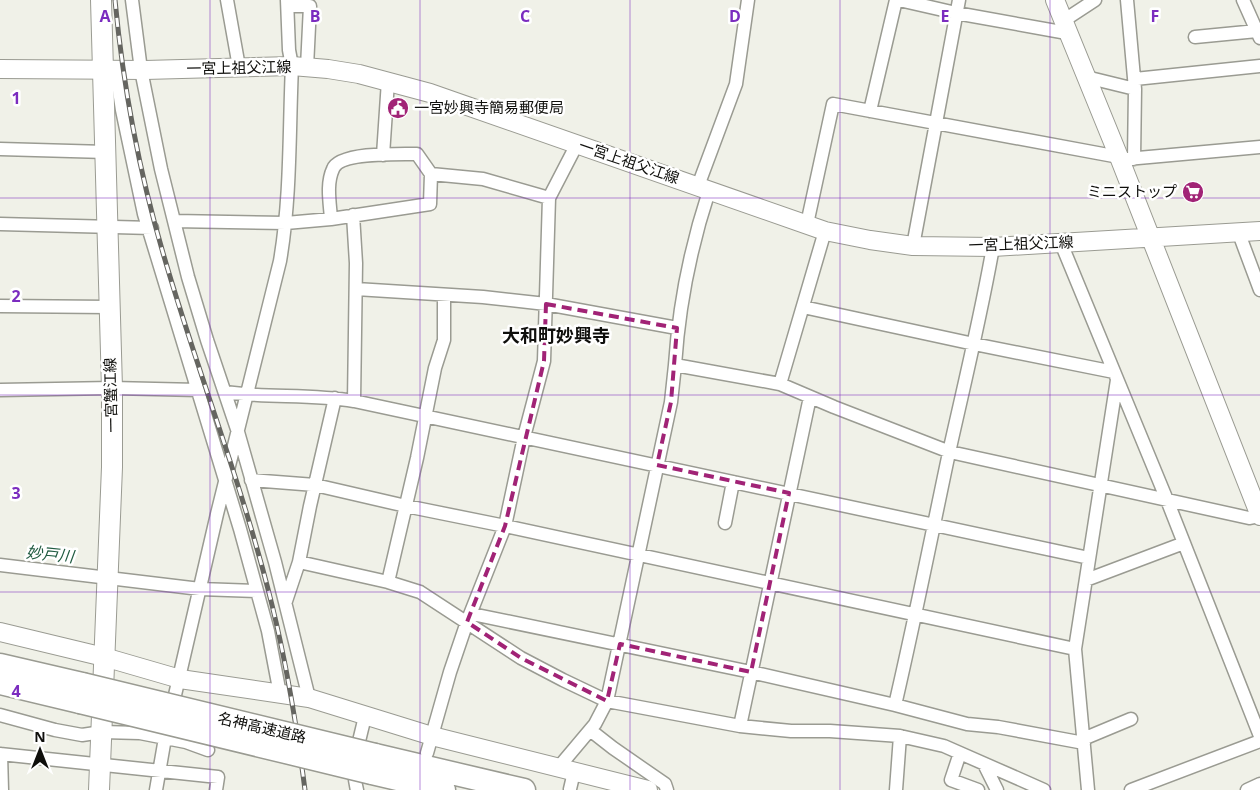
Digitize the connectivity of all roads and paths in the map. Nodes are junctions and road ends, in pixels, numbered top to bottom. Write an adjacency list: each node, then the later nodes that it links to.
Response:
1 (101, 0): 20 (main road, 一宮蟹江線)
2 (132, 0): 21 (street)
3 (227, 0): 19 (street)
4 (748, 0): 34 (street)
5 (897, 0): 12 (street); 25 (street)
6 (1055, 0): 13 (main road)
7 (1095, 0): 13 (street)
8 (1127, 0): 24 (street)
9 (1243, 0): 14 (street)
10 (287, 3): 11 (street); 17 (street)
11 (310, 3): 17 (street)
12 (957, 6): 13 (street); 26 (street)
13 (1065, 27): 22 (main road)
14 (1258, 34): 15 (street)
15 (1195, 37)
16 (1260, 66): 24 (street)
17 (300, 67): 19 (main road, 一宮上祖父江線); 23 (main road, 一宮上祖父江線); 39 (street)
18 (0, 68): 20 (main road, 一宮上祖父江線)
19 (239, 68): 21 (main road, 一宮上祖父江線)
20 (110, 70): 21 (main road, 一宮上祖父江線); 30 (main road, 一宮蟹江線); 43 (street)
21 (141, 70): 38 (street)
22 (1086, 77): 24 (street); 32 (main road)
23 (388, 81): 27 (main road, 一宮上祖父江線); 31 (street)
24 (1135, 84): 32 (street)
25 (870, 110): 26 (street); 41 (street)
26 (937, 122): 32 (street); 49 (street)
27 (577, 144): 34 (main road, 一宮上祖父江線); 35 (street)
28 (1260, 147): 32 (street)
29 (0, 149): 30 (street)
30 (106, 152): 42 (main road, 一宮蟹江線)
31 (383, 155): 33 (street); 37 (street)
32 (1124, 158): 47 (main road)
33 (431, 174): 35 (street); 36 (street)
34 (704, 188): 41 (main road, 一宮上祖父江線); 58 (street)
35 (549, 198): 54 (street)
36 (352, 215): 37 (street); 51 (street)
37 (331, 219): 39 (street)
38 (174, 221): 39 (street); 66 (street)
39 (286, 223): 67 (street)
40 (0, 224): 42 (street)
41 (807, 224): 44 (main road, 一宮上祖父江線)
42 (108, 227): 43 (street); 56 (main road, 一宮蟹江線)
43 (150, 228): 65 (street)
44 (825, 231): 49 (main road, 一宮上祖父江線); 57 (street)
45 (1238, 231): 46 (main road, 一宮上祖父江線); 47 (main road, 一宮上祖父江線); 52 (street)
46 (1260, 231)
47 (1149, 238): 48 (main road, 一宮上祖父江線); 84 (main road)
48 (1061, 243): 50 (main road, 一宮上祖父江線); 61 (street)
49 (913, 246): 50 (main road, 一宮上祖父江線)
50 (993, 247): 59 (street)
51 (356, 289): 53 (street); 70 (street)
52 (1260, 290)
53 (444, 295): 54 (street); 71 (street)
54 (546, 304): 58 (street); 73 (street)
55 (0, 306): 56 (street)
56 (110, 307): 63 (main road, 一宮蟹江線)
57 (803, 307): 59 (street); 62 (street)
58 (678, 328): 60 (street)
59 (974, 344): 61 (street); 74 (street)
60 (675, 365): 62 (street); 75 (street)
61 (1116, 376): 80 (street); 82 (street)
62 (780, 384): 68 (street)
63 (112, 388): 64 (street); 65 (street); 93 (main road, 一宮蟹江線)
64 (0, 390)
65 (198, 390): 77 (street)
66 (225, 392): 67 (street); 72 (street)
67 (247, 395): 69 (street); 72 (street)
68 (810, 397): 74 (street); 81 (street)
69 (335, 398): 70 (street); 79 (street)
70 (354, 401): 71 (street)
71 (425, 416): 73 (street); 83 (street)
72 (238, 432): 76 (street); 77 (street)
73 (524, 437): 75 (street); 87 (street)
74 (950, 452): 80 (street); 86 (street)
75 (657, 465): 78 (street); 89 (street)
76 (251, 480): 79 (street); 99 (street)
77 (225, 482): 97 (street); 98 (street)
78 (733, 482): 81 (street); 85 (street)
79 (315, 485): 83 (street); 91 (street)
80 (1100, 486): 82 (street); 90 (street)
81 (789, 493): 86 (street); 96 (street)
82 (1167, 500): 84 (street); 88 (street)
83 (406, 506): 87 (street); 95 (street)
84 (1260, 516)
85 (724, 523)
86 (935, 525): 90 (street); 100 (street)
87 (505, 526): 89 (street); 101 (street)
88 (1184, 543): 94 (street); 123 (street)
89 (638, 554): 96 (street); 103 (street)
90 (1089, 558): 94 (street)
91 (299, 562): 95 (street); 99 (street)
92 (0, 565): 93 (street)
93 (108, 578): 97 (street); 105 (main road, 一宮蟹江線)
94 (1086, 580): 104 (street)
95 (388, 582): 101 (street)
96 (771, 583): 100 (street); 107 (street)
97 (200, 589): 98 (street); 108 (street)
98 (258, 591): 111 (street)
99 (286, 601): 112 (street)
100 (916, 614): 104 (street); 114 (street)
101 (470, 618): 103 (street); 113 (street); 121 (street)
102 (0, 632): 105 (main road)
103 (620, 644): 107 (street); 113 (street)
104 (1075, 649): 126 (street)
105 (104, 657): 108 (main road); 120 (main road, 一宮蟹江線)
106 (0, 665): 110 (highway, 名神高速道路)
107 (751, 672): 114 (street); 118 (street)
108 (180, 679): 111 (main road); 124 (street)
109 (0, 683): 110 (highway, 名神高速道路)
110 (81, 693): 132 (highway, 名神高速道路, bridge)
111 (280, 694): 112 (main road)
112 (310, 698): 116 (main road)
113 (607, 700): 118 (street); 119 (street)
114 (895, 704): 126 (street)
115 (0, 715): 120 (street)
116 (365, 716): 121 (main road); 142 (street)
117 (1131, 719): 126 (street)
118 (740, 726): 122 (street)
119 (590, 730): 134 (street); 146 (street)
120 (102, 732): 124 (street); 131 (main road, 一宮蟹江線)
121 (432, 736): 128 (street); 134 (main road)
122 (900, 736): 129 (street); 147 (street)
123 (1260, 736)
124 (165, 738): 127 (street); 135 (street)
125 (1260, 740): 152 (street)
126 (1084, 741): 151 (street)
127 (208, 750)
128 (427, 753)
129 (960, 753): 133 (street); 148 (street)
130 (1, 754): 131 (street); 138 (street)
131 (100, 764): 135 (street); 139 (main road, 一宮蟹江線)
132 (373, 764): 143 (highway, 名神高速道路); 144 (highway, 名神高速道路)
133 (984, 764): 149 (street); 150 (street)
134 (567, 770): 137 (street); 145 (main road)
135 (159, 772): 140 (street); 141 (street)
136 (1260, 784): 153 (street)
137 (570, 789)
138 (2, 790)
139 (99, 790)
140 (156, 790)
141 (216, 790)
142 (357, 790)
143 (444, 790)
144 (524, 790)
145 (648, 790)
146 (668, 790)
147 (896, 790)
148 (978, 790)
149 (997, 790)
150 (1044, 790)
151 (1088, 790)
152 (1131, 790)
153 (1247, 790)

